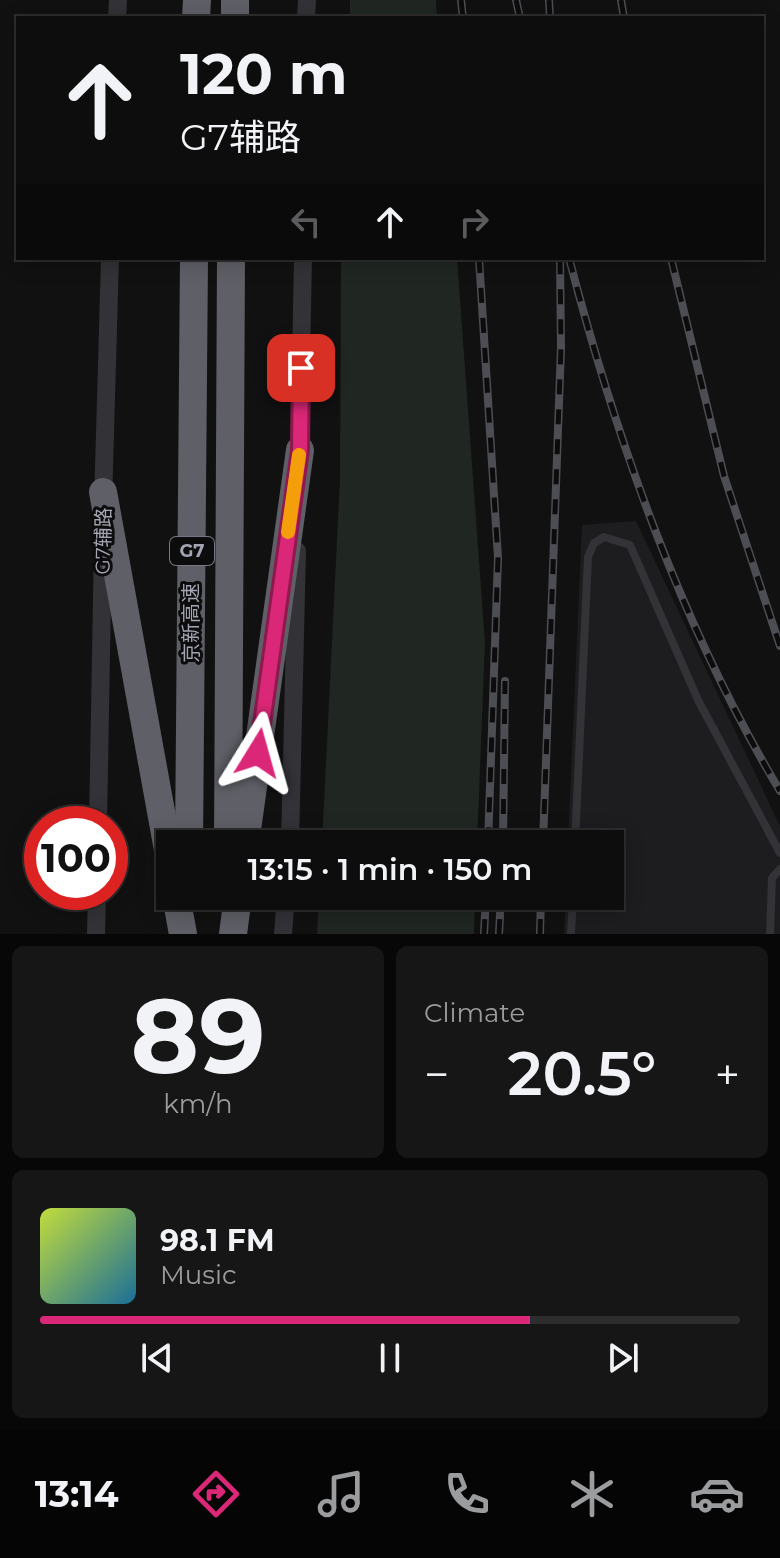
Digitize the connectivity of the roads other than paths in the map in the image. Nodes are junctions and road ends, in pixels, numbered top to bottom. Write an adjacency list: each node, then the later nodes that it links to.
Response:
1 (110, 260): 6 (street, G7辅路)
2 (194, 260): 9 (highway, 京新高速 / G7)
3 (231, 260): 10 (highway, 京新高速 / G7)
4 (303, 260): 5 (street)
5 (300, 450): 11 (highway); 12 (street)
6 (103, 492): 7 (street, G7辅路); 8 (highway)
7 (98, 806)
8 (164, 830)
9 (189, 830)
10 (228, 830)
11 (247, 830)
12 (290, 830)
13 (576, 830): 14 (lane)
14 (780, 853)
15 (780, 869): 28 (lane)
16 (97, 910): 23 (street)
17 (180, 910): 24 (highway)
18 (188, 910): 24 (highway)
19 (228, 910): 25 (highway)
20 (235, 910): 25 (highway)
21 (285, 910): 26 (street)
22 (572, 910): 27 (lane)
23 (96, 934)
24 (186, 934)
25 (230, 934)
26 (283, 934)
27 (571, 934)
28 (770, 934)

